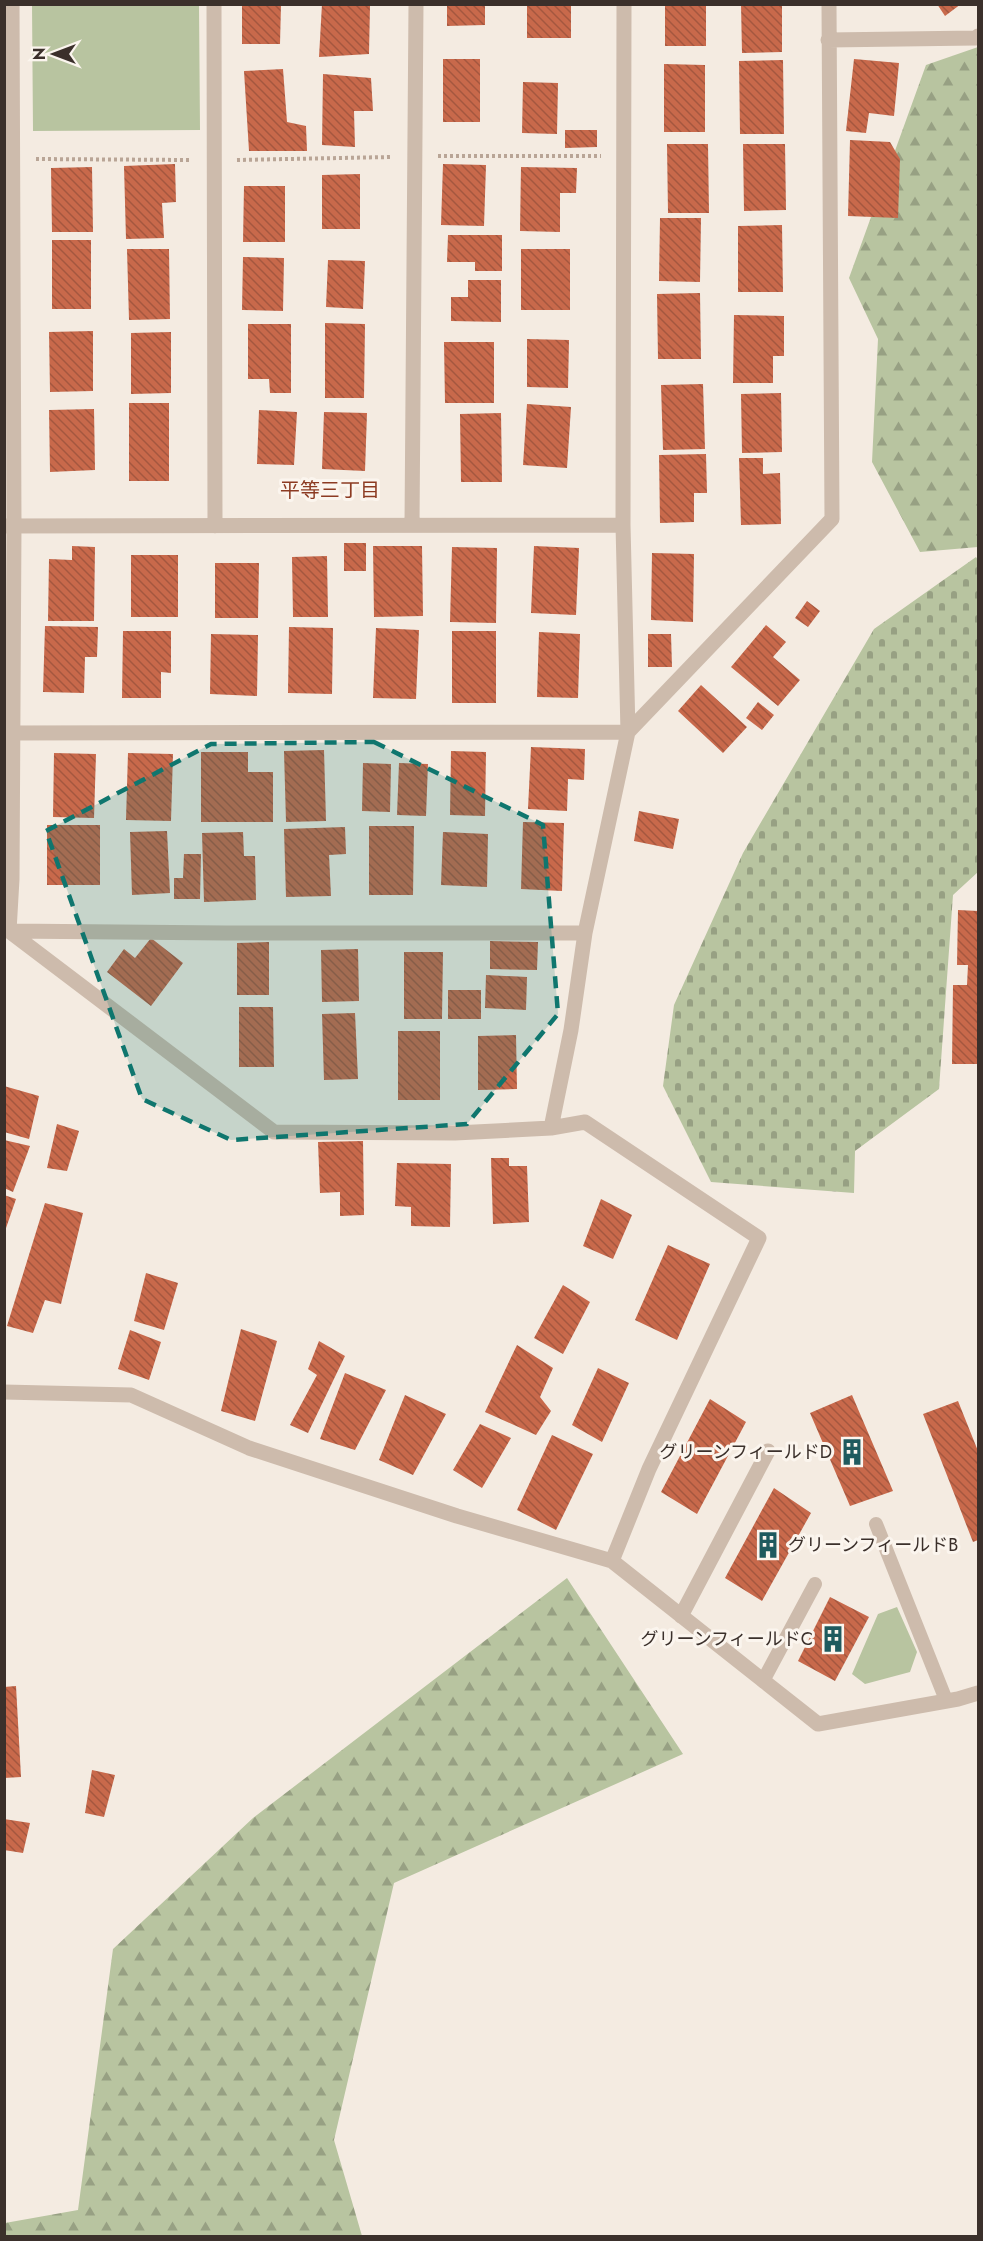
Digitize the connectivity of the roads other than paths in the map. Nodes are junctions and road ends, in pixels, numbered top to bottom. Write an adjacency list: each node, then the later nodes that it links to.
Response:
1 (12, 4): 10 (street)
2 (214, 4): 11 (street)
3 (416, 4): 8 (street)
4 (624, 4): 9 (street)
5 (829, 4): 7 (street)
6 (978, 36): 7 (street)
7 (828, 40): 12 (street)
8 (412, 524): 9 (street); 11 (street)
9 (623, 525): 12 (street)
10 (9, 526): 11 (street); 13 (street)
11 (214, 526)
12 (627, 732): 13 (street); 15 (street)
13 (12, 734): 14 (street)
14 (7, 930): 15 (street); 16 (street)
15 (585, 933): 16 (street)
16 (551, 1128): 20 (street)
17 (4, 1392): 20 (street)
18 (768, 1451): 22 (street)
19 (876, 1524): 25 (lane)
20 (612, 1561): 22 (street)
21 (815, 1584): 23 (lane)
22 (681, 1616): 23 (street)
23 (763, 1681): 25 (street)
24 (978, 1693): 25 (street)
25 (946, 1701)

